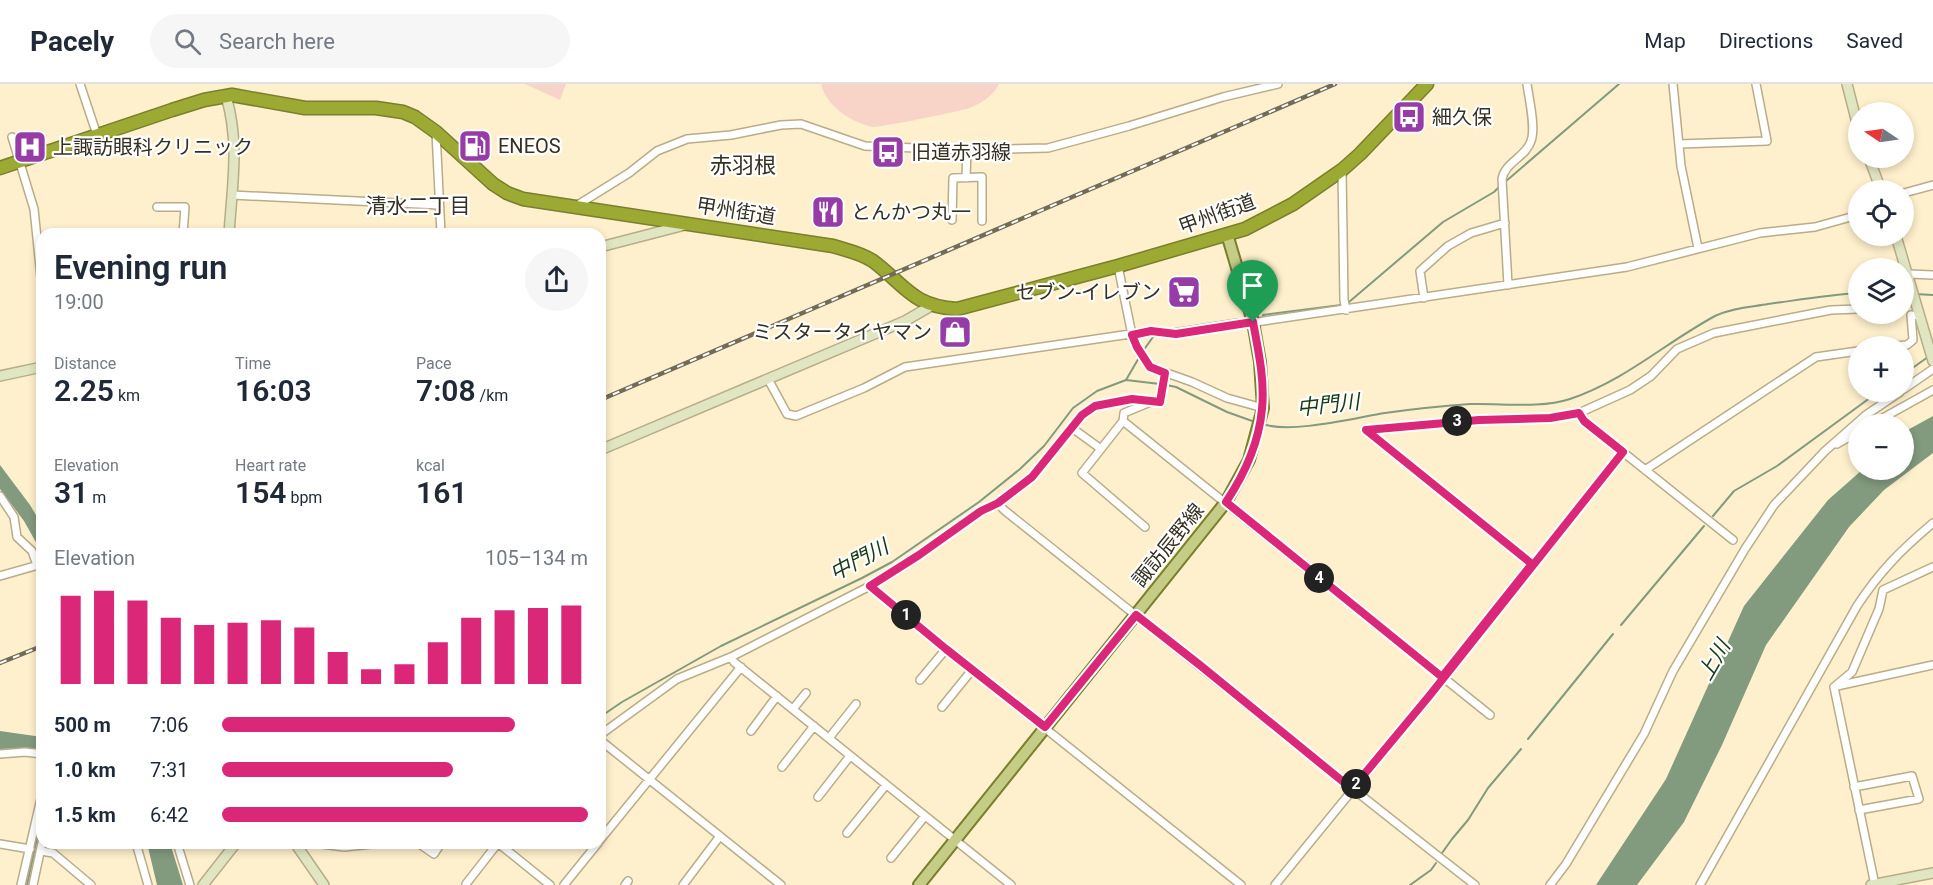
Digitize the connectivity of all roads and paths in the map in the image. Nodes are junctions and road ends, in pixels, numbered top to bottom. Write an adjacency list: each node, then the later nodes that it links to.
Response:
1 (80, 84): 11 (street)
2 (1278, 84): 14 (street)
3 (1427, 84): 17 (highway, 甲州街道)
4 (1527, 84): 28 (street)
5 (1673, 84): 13 (street)
6 (1756, 84): 13 (street)
7 (1847, 84): 9 (street)
8 (226, 96): 10 (highway, 甲州街道); 11 (highway, 甲州街道); 21 (street)
9 (1852, 102)
10 (436, 132): 22 (street); 23 (highway, 甲州街道)
11 (97, 135): 15 (highway, 甲州街道)
12 (12, 137): 15 (street)
13 (1679, 144): 36 (street)
14 (967, 150): 18 (street); 23 (street)
15 (21, 161): 16 (highway, 甲州街道); 30 (street)
16 (0, 168)
17 (1342, 170): 34 (highway, 甲州街道); 43 (street)
18 (966, 178): 26 (street); 27 (street)
19 (1933, 185): 20 (street)
20 (1914, 190)
21 (232, 195): 22 (street); 32 (street)
22 (439, 204): 33 (street)
23 (576, 206): 29 (highway, 甲州街道)
24 (157, 207): 31 (street)
25 (1848, 218): 36 (street)
26 (952, 220)
27 (982, 221)
28 (1505, 223): 40 (street); 41 (street)
29 (689, 224): 35 (street); 42 (highway, 甲州街道)
30 (36, 228)
31 (183, 228)
32 (229, 228)
33 (441, 228)
34 (1227, 234): 37 (highway, 甲州街道); 46 (main road, 諏訪辰野線)
35 (606, 245)
36 (1698, 248): 40 (street)
37 (1118, 266): 42 (highway, 甲州街道); 47 (street)
38 (1933, 275): 39 (street)
39 (1914, 277)
40 (1508, 285): 41 (street)
41 (1424, 298): 43 (street)
42 (931, 306): 54 (street)
43 (1345, 306): 46 (street)
44 (1848, 309): 60 (street)
45 (1914, 316): 49 (street)
46 (1253, 322): 47 (street); 59 (main road, 諏訪辰野線)
47 (1132, 335): 52 (street); 54 (street)
48 (1848, 352): 69 (street)
49 (1933, 361)
50 (36, 368): 53 (street)
51 (1933, 369): 55 (street)
52 (1165, 374): 57 (street); 59 (street)
53 (0, 376)
54 (768, 379): 65 (street)
55 (1914, 382)
56 (1933, 390): 61 (street)
57 (1157, 399): 62 (street); 63 (street)
58 (1885, 402): 67 (street)
59 (1262, 409): 71 (main road, 諏訪辰野線)
60 (1579, 413): 68 (street); 77 (street)
61 (1890, 414)
62 (1123, 421): 66 (street); 71 (street)
63 (1072, 428): 66 (street); 72 (street)
64 (1848, 438): 67 (street)
65 (606, 447)
66 (1101, 449): 74 (street)
67 (1825, 451): 149 (street)
68 (1623, 452): 69 (street); 77 (street)
69 (1645, 470): 75 (street)
70 (0, 496): 76 (street)
71 (1226, 502): 82 (main road, 諏訪辰野線); 88 (street)
72 (998, 503): 81 (street); 82 (street)
73 (1933, 523): 150 (street)
74 (1145, 527)
75 (1733, 540)
76 (36, 558)
77 (1532, 564): 88 (street)
78 (36, 566): 80 (street)
79 (1933, 567): 90 (street)
80 (0, 576)
81 (870, 586): 83 (street); 84 (street)
82 (1136, 615): 98 (main road, 諏訪辰野線); 110 (street)
83 (946, 649): 87 (street); 89 (street)
84 (731, 657): 86 (street); 99 (street)
85 (1933, 665): 90 (street)
86 (741, 667): 92 (street); 107 (street)
87 (972, 670): 94 (street); 98 (street)
88 (1442, 677): 96 (street); 110 (street)
89 (920, 680)
90 (1834, 687): 109 (street)
91 (807, 693): 95 (street)
92 (777, 696): 95 (street); 100 (street)
93 (856, 704): 101 (street)
94 (942, 707)
95 (793, 709): 97 (street)
96 (1490, 715)
97 (814, 726): 101 (street); 106 (street)
98 (1045, 727): 118 (main road, 諏訪辰野線); 146 (street)
99 (606, 731)
100 (751, 731)
101 (829, 738): 105 (street)
102 (606, 745): 107 (street)
103 (36, 753): 104 (street)
104 (0, 754)
105 (850, 756): 108 (street); 111 (street)
106 (782, 767)
107 (649, 779): 115 (street); 117 (street)
108 (886, 785): 113 (street); 116 (street)
109 (1854, 786): 112 (street); 112 (street)
110 (1352, 789): 147 (street); 148 (street)
111 (818, 797)
112 (1859, 810): 151 (street)
113 (925, 816): 118 (street); 130 (street)
114 (36, 822): 120 (street)
115 (606, 833)
116 (846, 833)
117 (720, 836): 142 (street); 143 (street)
118 (955, 840): 144 (main road, 諏訪辰野線); 145 (street)
119 (0, 844): 120 (street)
120 (30, 849): 133 (street)
121 (41, 849): 134 (street)
122 (45, 849): 135 (street)
123 (138, 849): 136 (street)
124 (179, 849): 137 (street)
125 (231, 849): 138 (street)
126 (299, 849): 139 (street)
127 (498, 849): 132 (street)
128 (508, 849): 140 (street)
129 (593, 849): 141 (street)
130 (891, 858)
131 (1933, 873): 151 (street)
132 (466, 884)
133 (21, 885)
134 (33, 885)
135 (91, 885)
136 (148, 885)
137 (190, 885)
138 (203, 885)
139 (324, 885)
140 (550, 885)
141 (564, 885)
142 (683, 885)
143 (781, 885)
144 (919, 885)
145 (1011, 885)
146 (1241, 885)
147 (1275, 885)
148 (1475, 885)
149 (1550, 885)
150 (1700, 885)
151 (1874, 885)

